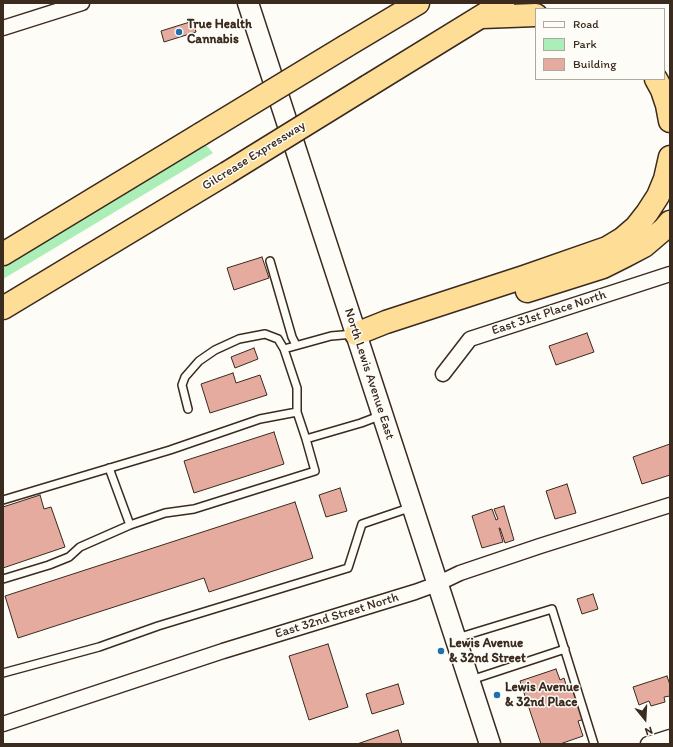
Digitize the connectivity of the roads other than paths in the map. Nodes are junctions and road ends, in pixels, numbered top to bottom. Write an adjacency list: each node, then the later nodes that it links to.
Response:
1 (82, 3): 7 (street)
2 (248, 3): 16 (main road, North Lewis Avenue East)
3 (418, 3): 12 (highway, bridge)
4 (503, 3): 6 (highway, Gilcrease Expressway)
5 (535, 15): 6 (highway)
6 (480, 17): 15 (highway, Gilcrease Expressway, bridge)
7 (3, 28)
8 (657, 80): 9 (highway)
9 (670, 121)
10 (670, 157): 16 (highway)
11 (670, 222): 16 (highway)
12 (6, 252)
13 (270, 262): 17 (lane)
14 (670, 274): 19 (street, East 31st Place North)
15 (3, 308)
16 (356, 334): 17 (lane); 22 (main road, North Lewis Avenue East)
17 (296, 345): 18 (lane)
18 (284, 349): 20 (lane); 21 (lane)
19 (443, 374)
20 (188, 409)
21 (298, 412): 23 (lane); 24 (lane)
22 (382, 415): 23 (lane); 27 (main road, North Lewis Avenue East)
23 (306, 439): 28 (lane)
24 (109, 468): 25 (lane); 28 (lane)
25 (3, 500)
26 (670, 505): 30 (street, East 32nd Street North)
27 (412, 507): 30 (main road, North Lewis Avenue East); 33 (lane)
28 (130, 525): 29 (lane)
29 (3, 579)
30 (437, 584): 31 (main road, North Lewis Avenue East); 35 (street, East 32nd Street North)
31 (456, 639): 32 (lane); 34 (main road, North Lewis Avenue East)
32 (565, 649): 34 (lane); 38 (lane)
33 (3, 673)
34 (469, 680): 37 (main road, North Lewis Avenue East)
35 (3, 724)
36 (670, 737): 39 (street)
37 (490, 744)
38 (594, 744)
39 (648, 744)

